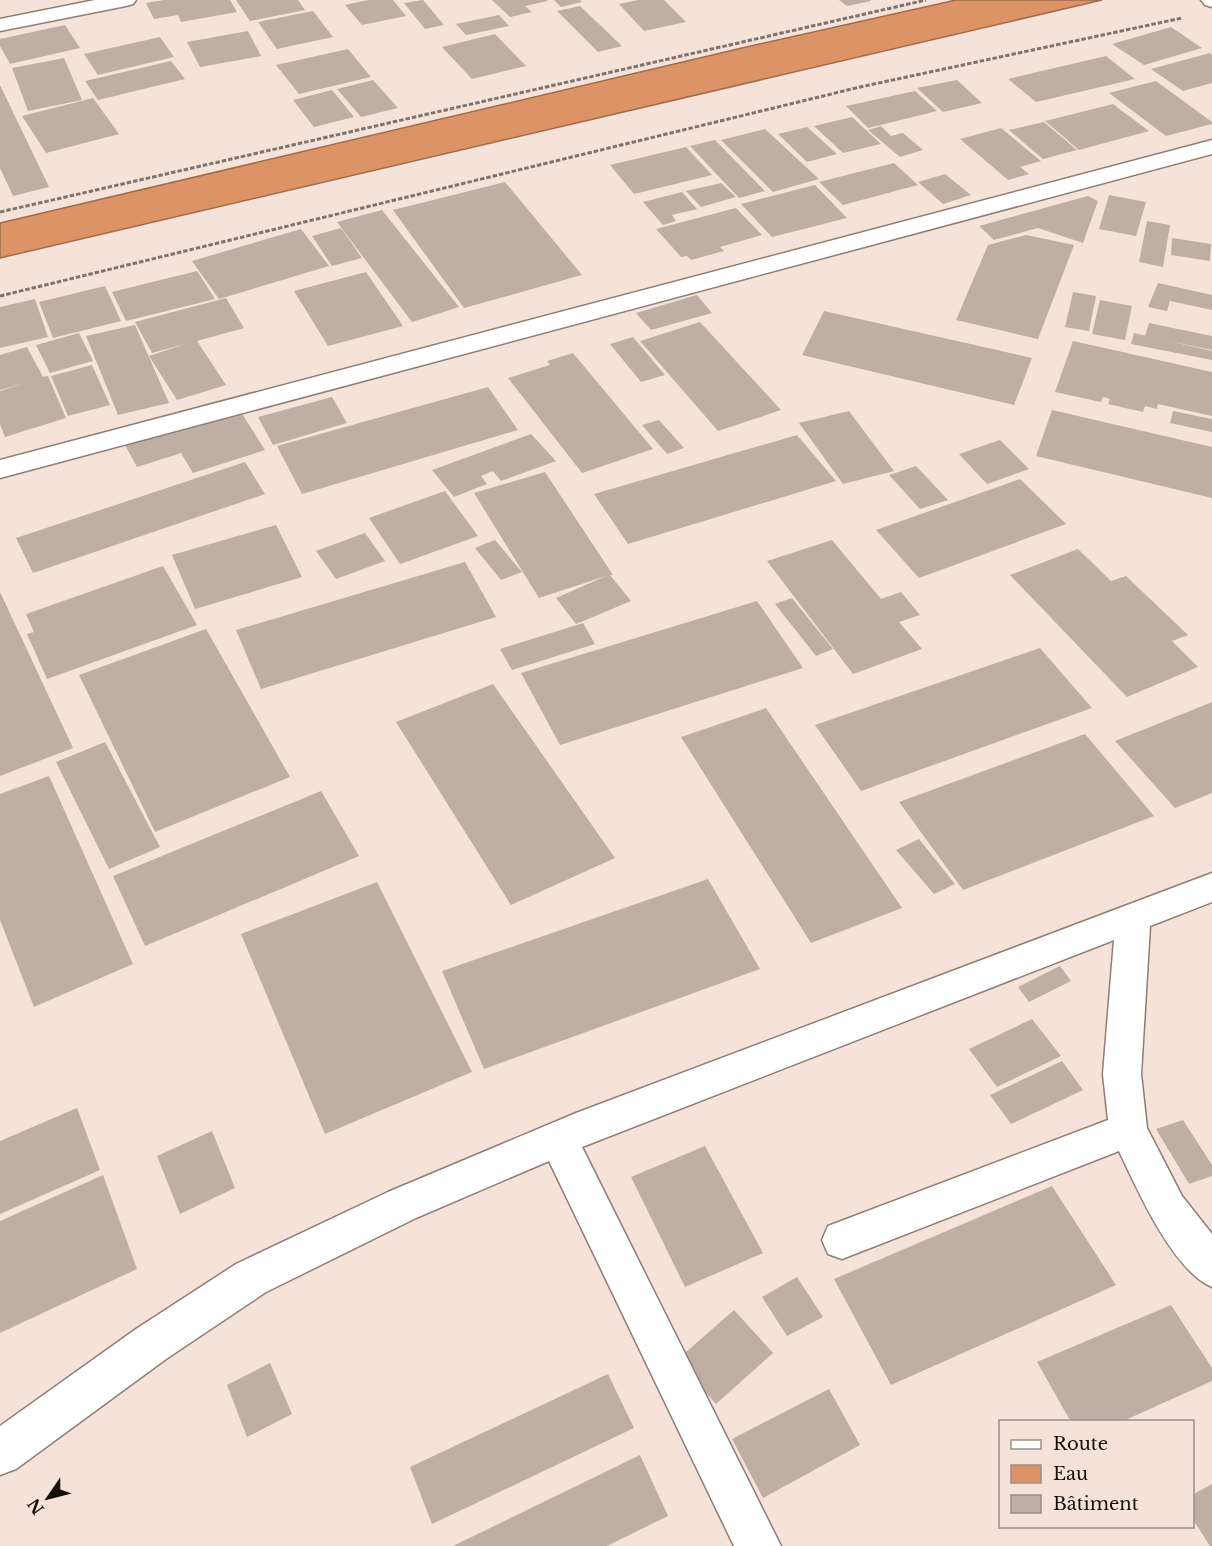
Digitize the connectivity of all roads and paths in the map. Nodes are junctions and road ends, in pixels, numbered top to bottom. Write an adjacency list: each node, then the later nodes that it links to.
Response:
1 (126, 0): 4 (street)
2 (926, 0): 6 (path)
3 (1190, 16): 7 (path)
4 (0, 25)
5 (1212, 147): 8 (street)
6 (0, 212)
7 (0, 296)
8 (0, 469)
9 (1212, 887): 10 (street)
10 (1133, 918): 11 (street); 12 (street)
11 (1128, 1130): 13 (street); 14 (street)
12 (558, 1139): 15 (street); 16 (street)
13 (842, 1240)
14 (1212, 1268)
15 (0, 1453)
16 (758, 1546)

